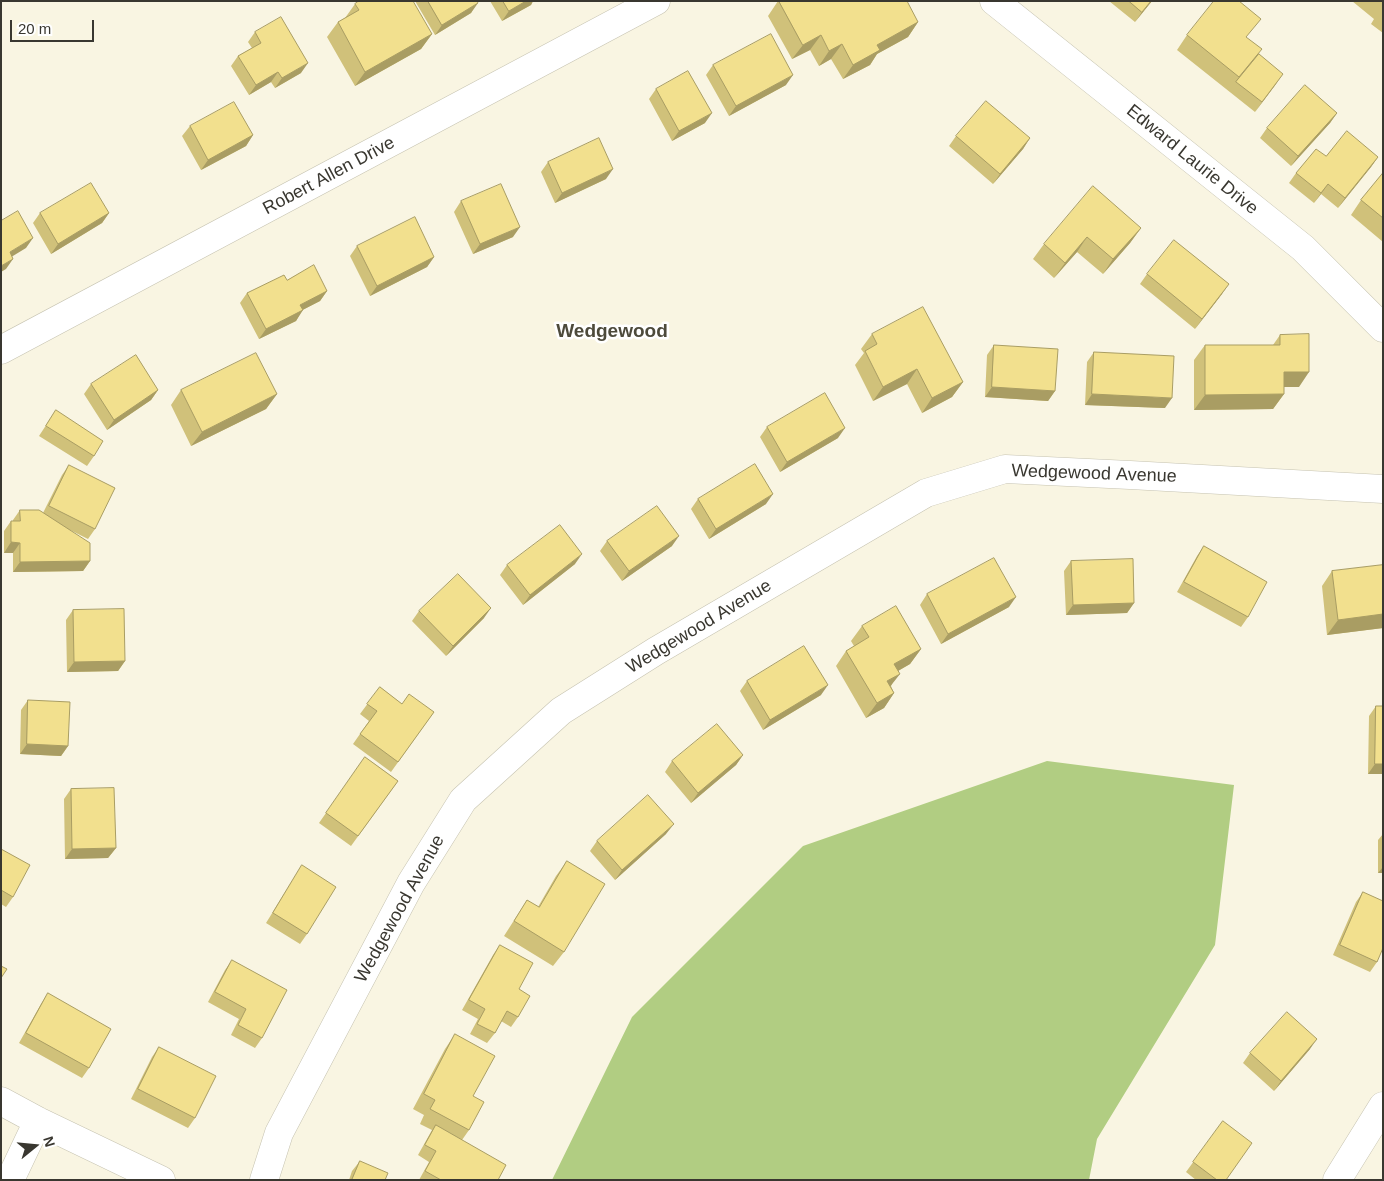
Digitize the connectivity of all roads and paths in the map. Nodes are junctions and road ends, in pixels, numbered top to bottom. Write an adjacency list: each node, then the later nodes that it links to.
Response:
1 (656, 1): 4 (street, Robert Allen Drive)
2 (994, 1): 3 (street, Edward Laurie Drive)
3 (1383, 328)
4 (1, 350)
5 (1383, 489): 11 (street, Wedgewood Avenue)
6 (1, 1101): 8 (street)
7 (1383, 1106): 12 (street)
8 (38, 1122): 9 (street); 10 (street)
9 (10, 1180)
10 (161, 1180)
11 (264, 1180)
12 (1337, 1180)

